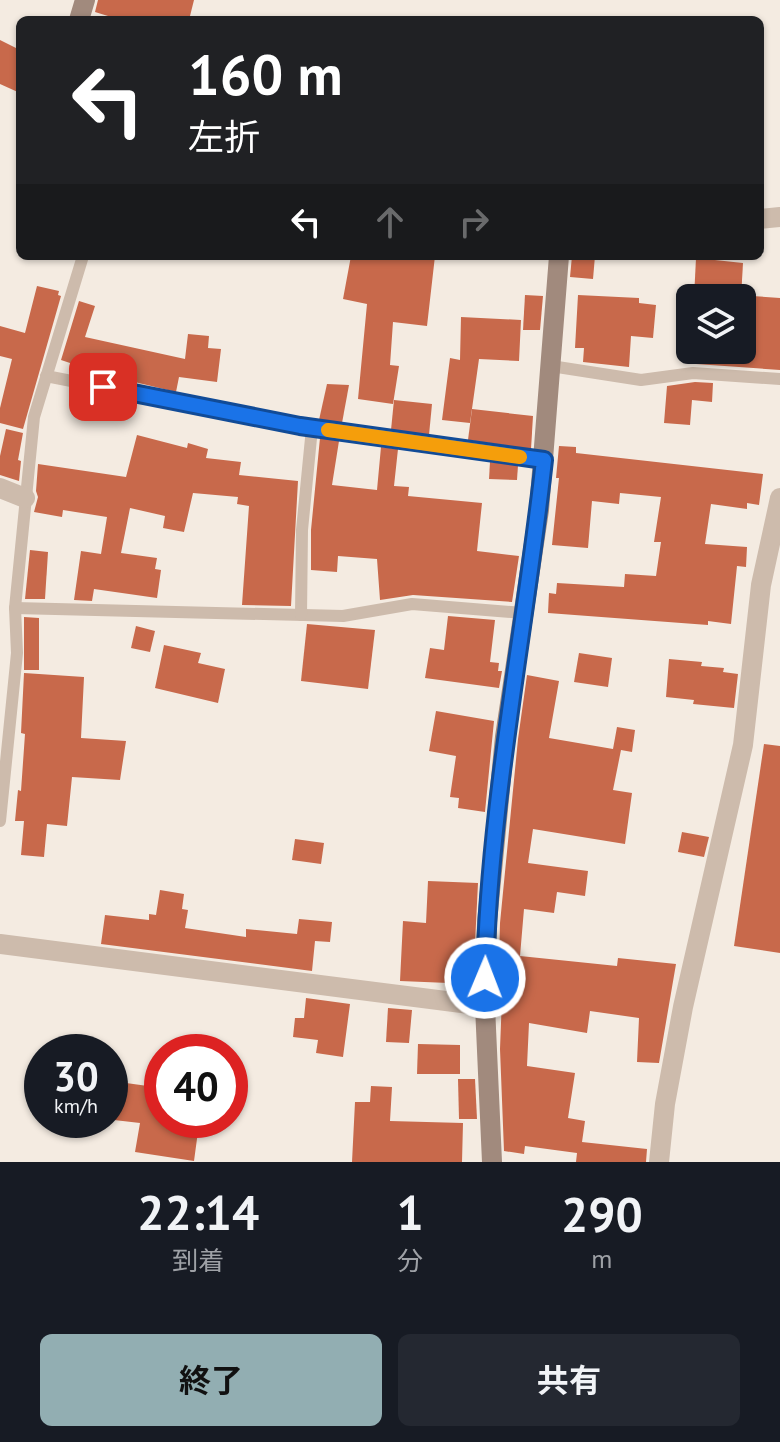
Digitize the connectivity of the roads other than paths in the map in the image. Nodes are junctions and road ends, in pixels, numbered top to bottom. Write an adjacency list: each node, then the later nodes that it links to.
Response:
1 (82, 260): 4 (lane)
2 (559, 260): 3 (street)
3 (551, 366): 5 (lane); 7 (street)
4 (46, 376): 6 (lane); 9 (lane)
5 (780, 379)
6 (312, 428): 7 (lane); 14 (lane)
7 (544, 460): 13 (street)
8 (0, 488): 9 (street)
9 (25, 498): 12 (lane)
10 (780, 498): 11 (street)
11 (770, 586): 19 (street)
12 (15, 608): 14 (lane); 15 (lane)
13 (523, 613): 14 (lane); 17 (street)
14 (301, 615)
15 (0, 821)
16 (0, 944): 17 (street)
17 (485, 1006): 18 (street)
18 (492, 1162)
19 (659, 1162)

